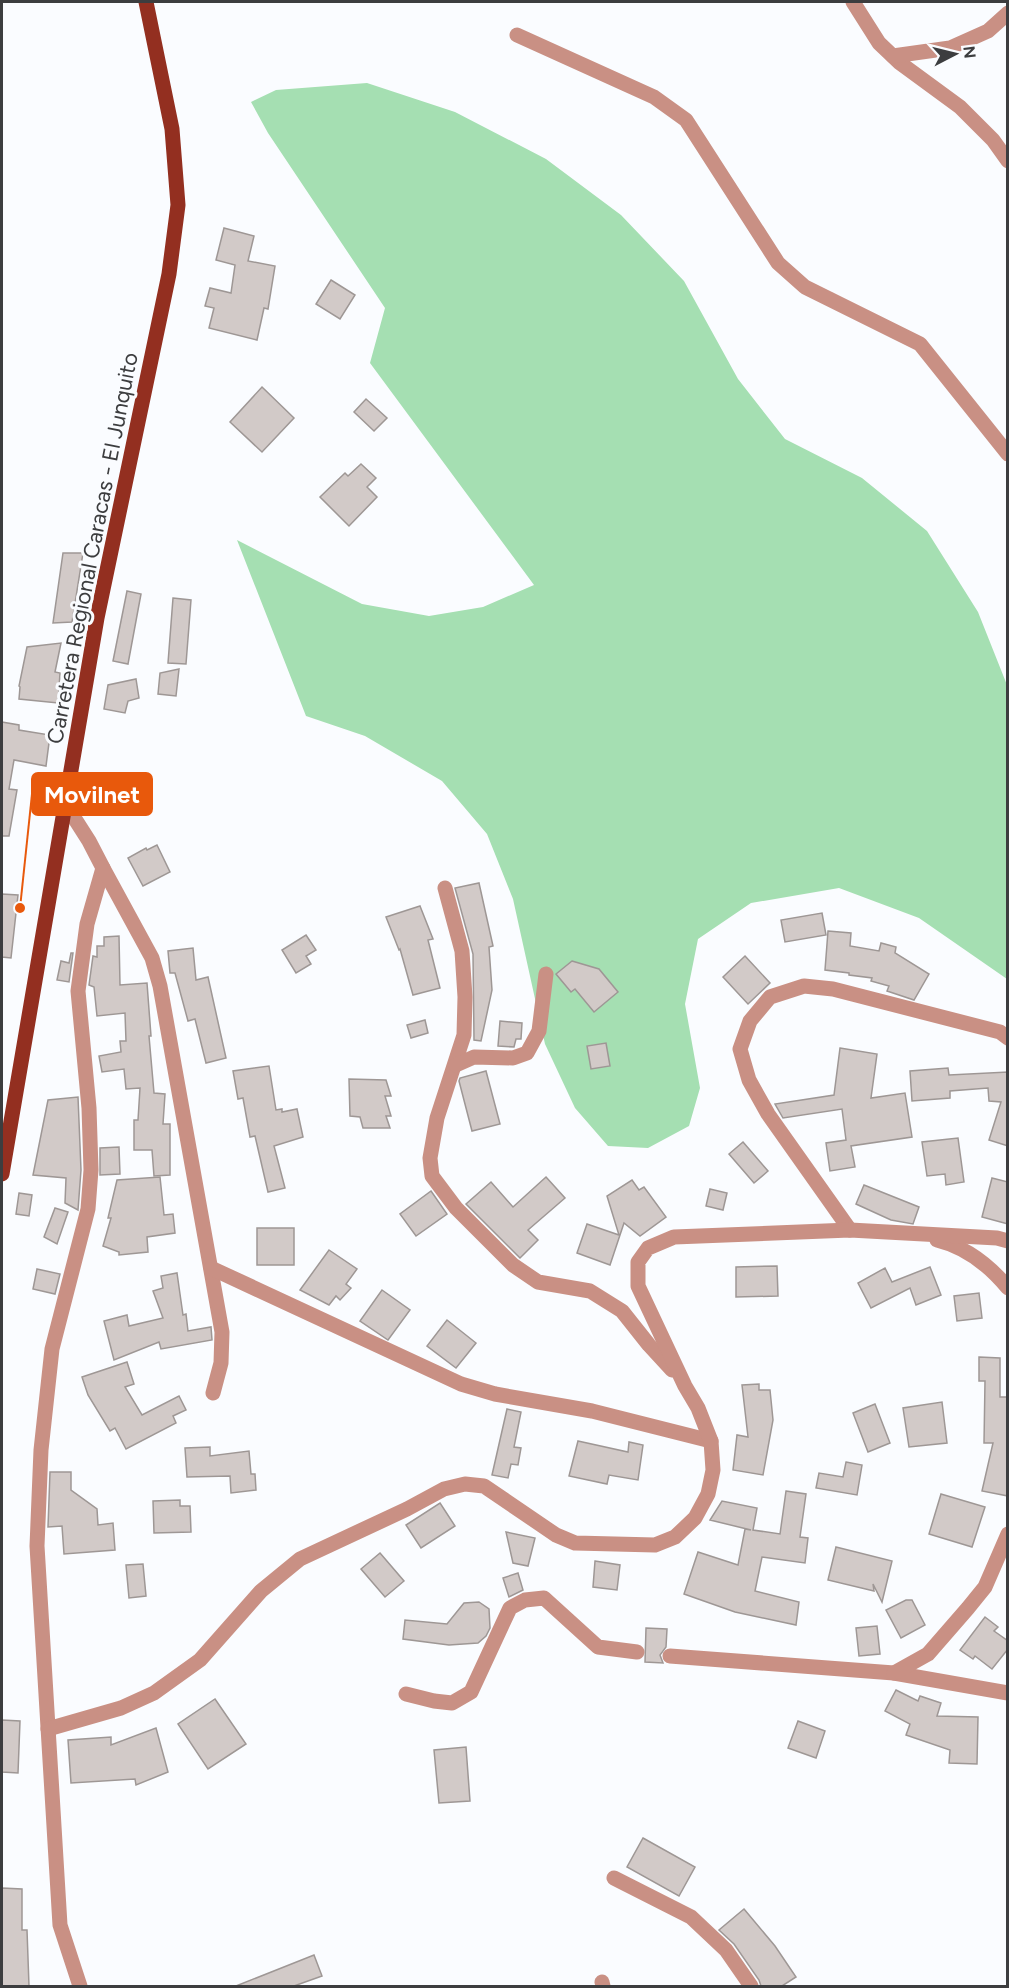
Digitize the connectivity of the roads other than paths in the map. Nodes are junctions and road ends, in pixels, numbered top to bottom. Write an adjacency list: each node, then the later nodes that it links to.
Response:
1 (146, 2): 8 (main road, Carretera Regional Caracas - El Junquito)
2 (853, 2): 5 (street)
3 (1008, 13): 5 (street)
4 (517, 35): 7 (street)
5 (893, 56): 6 (street)
6 (1008, 161)
7 (1008, 454)
8 (66, 805): 9 (street); 14 (main road, Carretera Regional Caracas - El Junquito)
9 (103, 868): 18 (street); 29 (street)
10 (445, 888): 13 (street)
11 (546, 974): 13 (street)
12 (1008, 1038): 15 (street)
13 (456, 1065): 20 (street)
14 (2, 1174)
15 (850, 1230): 16 (street); 20 (street)
16 (908, 1234): 17 (street); 19 (street)
17 (1008, 1241)
18 (211, 1268): 21 (street); 22 (street)
19 (1008, 1288)
20 (685, 1386): 22 (street)
21 (213, 1394)
22 (711, 1441): 29 (street)
23 (1008, 1534): 26 (street)
24 (637, 1652): 28 (street)
25 (670, 1656): 26 (street)
26 (894, 1673): 27 (street)
27 (1008, 1693)
28 (406, 1694)
29 (48, 1729): 31 (street)
30 (614, 1878): 32 (street)
31 (80, 1986)
32 (751, 1986)

